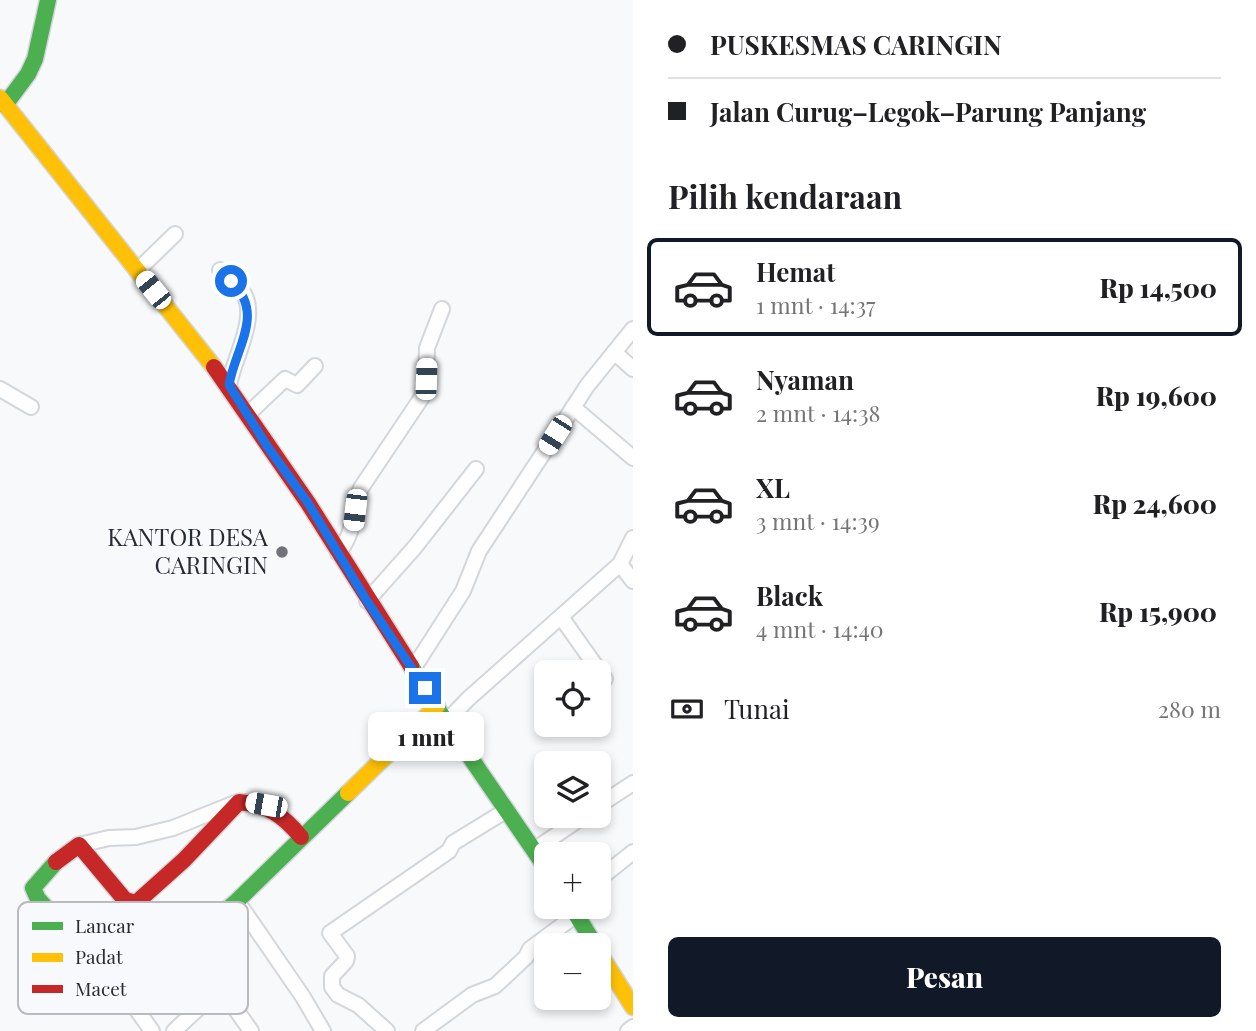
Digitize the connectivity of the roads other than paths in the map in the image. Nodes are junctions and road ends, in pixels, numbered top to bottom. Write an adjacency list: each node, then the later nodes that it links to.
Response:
1 (48, 0): 2 (street)
2 (2, 106): 5 (street)
3 (175, 234): 5 (street)
4 (220, 270): 11 (street)
5 (138, 271): 11 (street)
6 (442, 309): 19 (street)
7 (633, 330): 8 (street)
8 (614, 352): 10 (street); 14 (street)
9 (315, 366): 15 (street)
10 (633, 369)
11 (229, 385): 15 (street)
12 (0, 388): 13 (street)
13 (31, 407)
14 (573, 407): 16 (street); 25 (street)
15 (247, 415): 19 (street)
16 (633, 458)
17 (476, 469): 22 (street)
18 (633, 538): 20 (street)
19 (338, 553): 22 (street)
20 (620, 564): 21 (street); 23 (street)
21 (633, 581)
22 (367, 601): 25 (street)
23 (561, 617): 24 (street); 27 (street)
24 (592, 660)
25 (412, 669): 26 (street)
26 (437, 706): 27 (street); 33 (street)
27 (446, 722): 31 (street)
28 (633, 783): 29 (street)
29 (611, 797)
30 (239, 802): 33 (street); 35 (street); 42 (street)
31 (507, 810): 36 (street); 55 (street)
32 (566, 828): 34 (street)
33 (301, 837): 39 (street)
34 (546, 842)
35 (79, 845): 40 (street); 41 (street)
36 (534, 850)
37 (633, 852): 38 (street)
38 (611, 870)
39 (237, 901)
40 (42, 902)
41 (130, 902)
42 (136, 902)
43 (248, 917): 54 (street)
44 (565, 919): 56 (street)
45 (611, 972): 46 (street)
46 (633, 1007)
47 (140, 1014): 51 (street)
48 (192, 1014): 52 (street)
49 (239, 1014): 53 (street)
50 (633, 1027): 57 (street)
51 (152, 1031)
52 (174, 1031)
53 (251, 1031)
54 (323, 1031)
55 (387, 1031)
56 (424, 1031)
57 (628, 1031)

